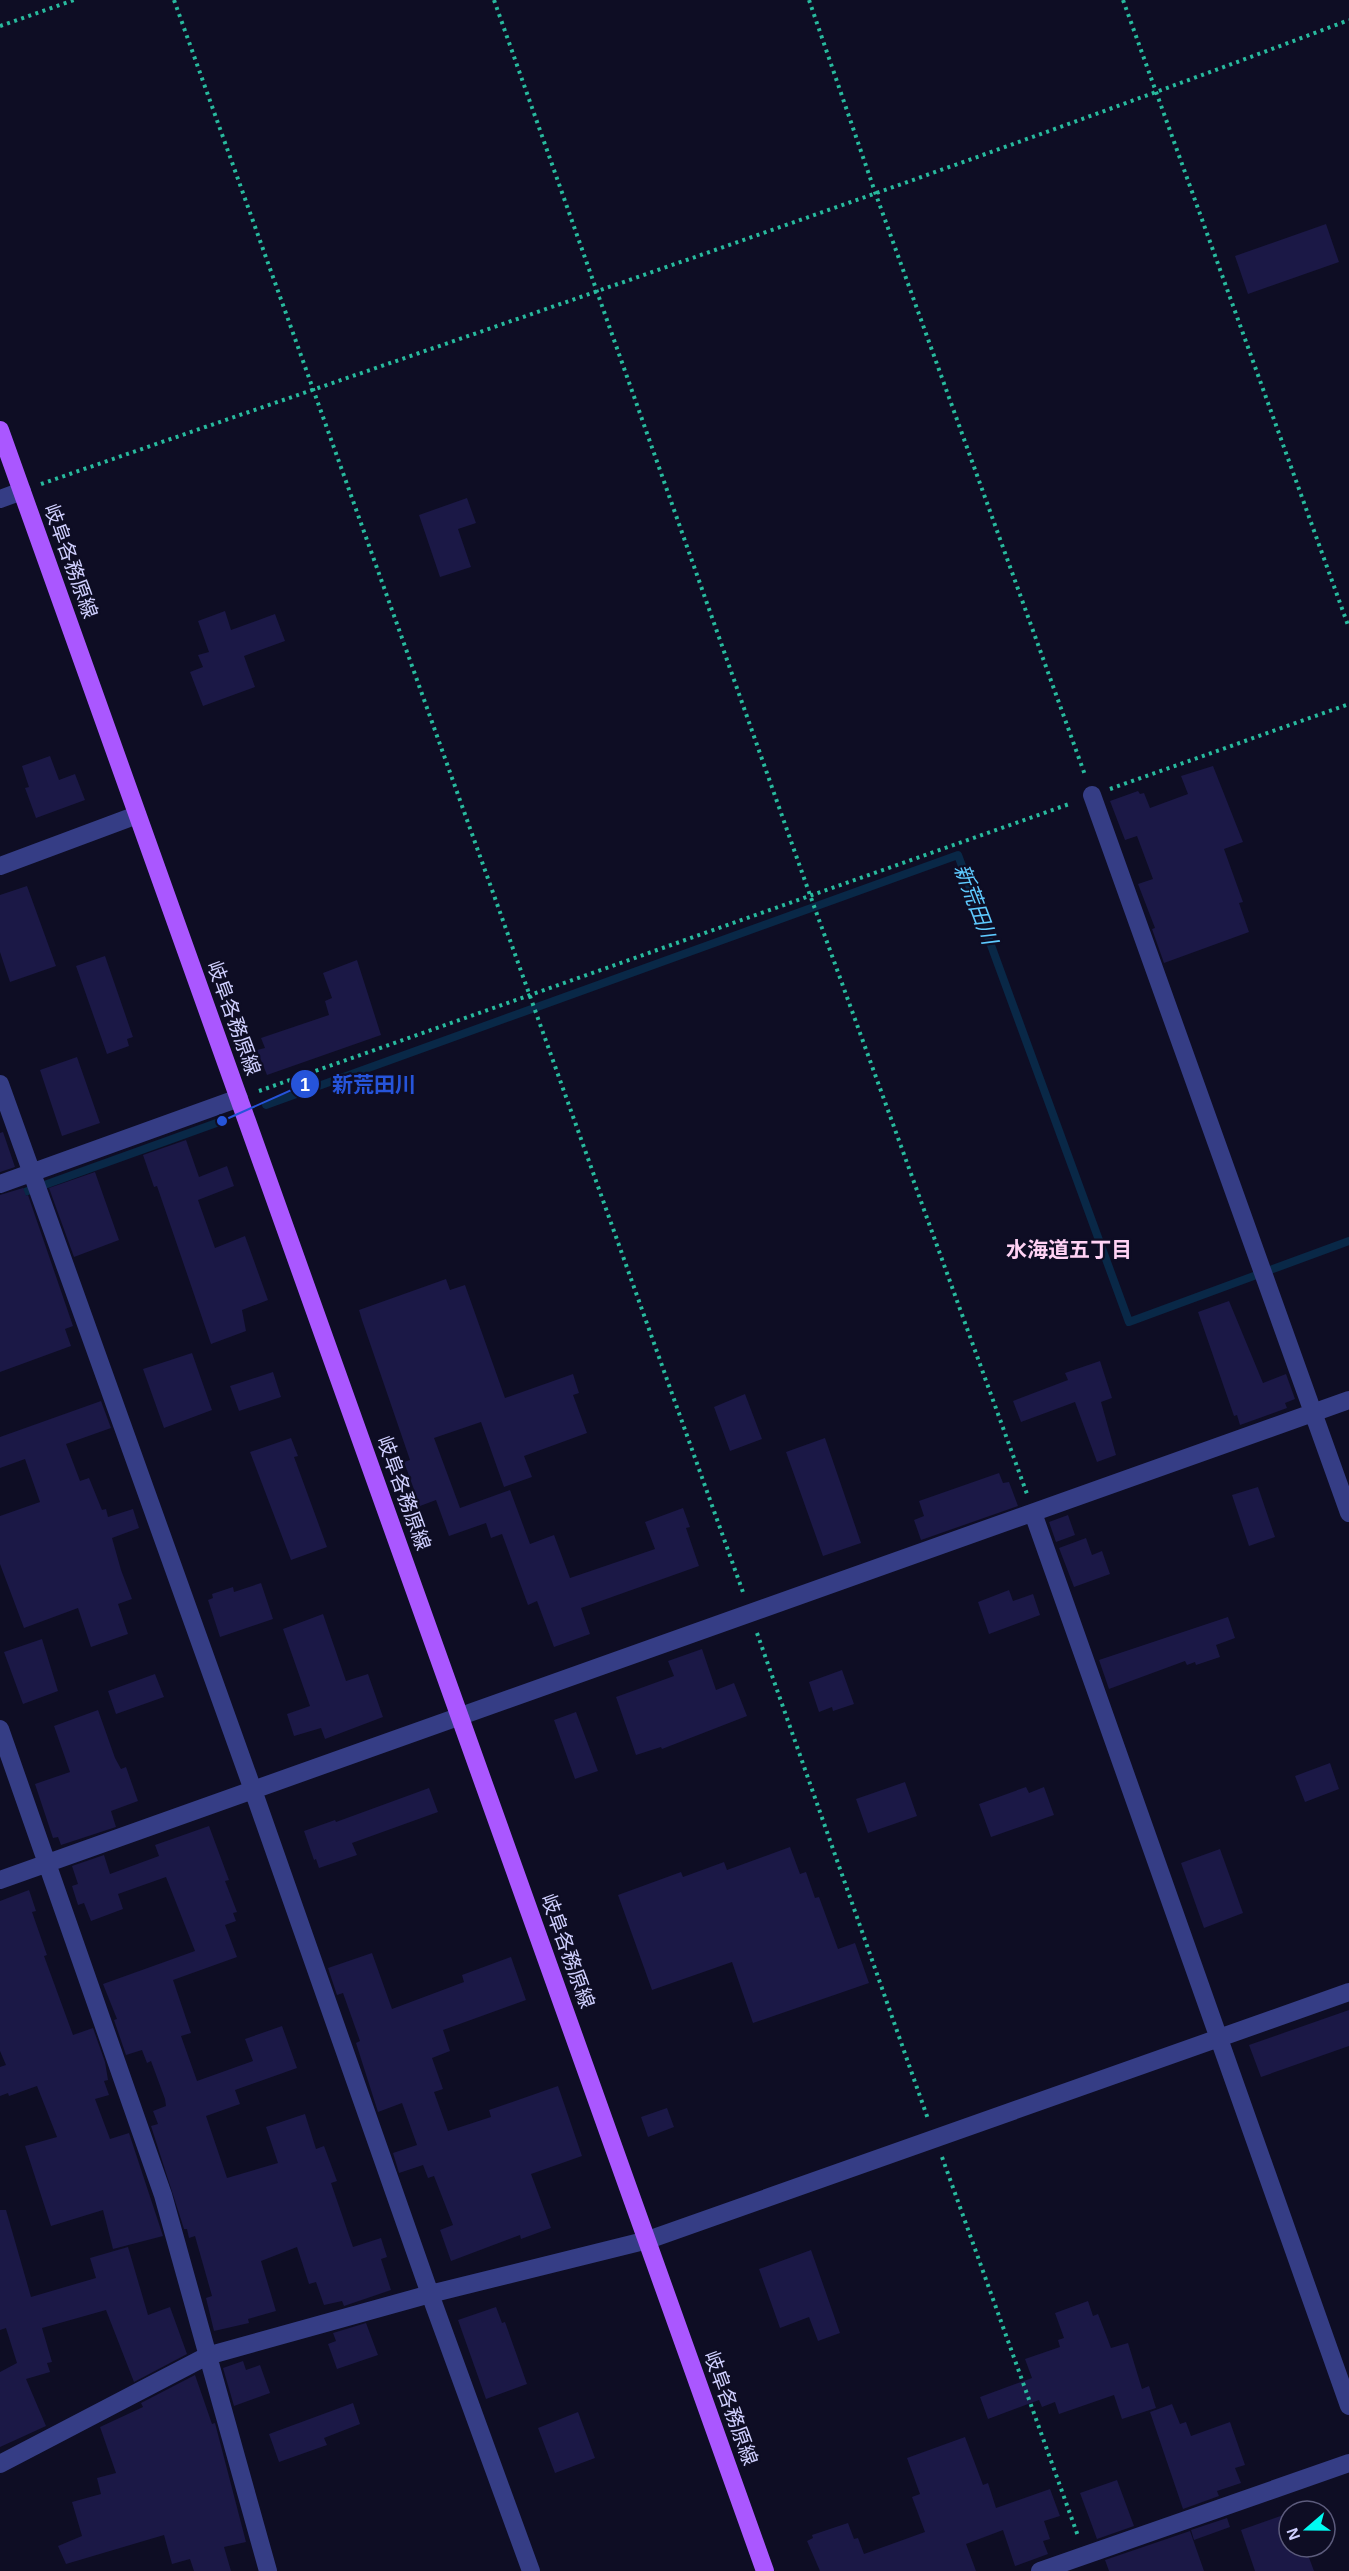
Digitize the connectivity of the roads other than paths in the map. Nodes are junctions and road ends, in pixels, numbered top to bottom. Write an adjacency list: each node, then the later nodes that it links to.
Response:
1 (0, 430): 2 (main road, 岐阜各務原線)
2 (22, 490): 3 (street); 5 (main road, 岐阜各務原線)
3 (0, 499)
4 (1092, 795): 12 (street)
5 (137, 815): 6 (street); 8 (main road, 岐阜各務原線)
6 (0, 866)
7 (0, 1084): 9 (street)
8 (238, 1098): 9 (street); 15 (main road, 岐阜各務原線)
9 (32, 1174): 10 (street); 17 (street)
10 (0, 1184)
11 (1349, 1400): 12 (street)
12 (1313, 1412): 13 (street); 14 (street)
13 (1033, 1513): 15 (street); 21 (street)
14 (1349, 1513)
15 (459, 1715): 17 (street); 22 (main road, 岐阜各務原線)
16 (0, 1729): 18 (street)
17 (253, 1790): 18 (street); 23 (street)
18 (48, 1862): 19 (street); 24 (street)
19 (0, 1880)
20 (1349, 1992): 21 (street)
21 (1219, 2038): 22 (street); 25 (street)
22 (648, 2240): 23 (street); 30 (main road, 岐阜各務原線)
23 (430, 2294): 24 (street); 29 (street)
24 (207, 2356): 27 (street); 28 (street)
25 (1349, 2406)
26 (1349, 2463): 31 (street)
27 (0, 2464)
28 (268, 2571)
29 (531, 2571)
30 (765, 2571)
31 (1040, 2571)

